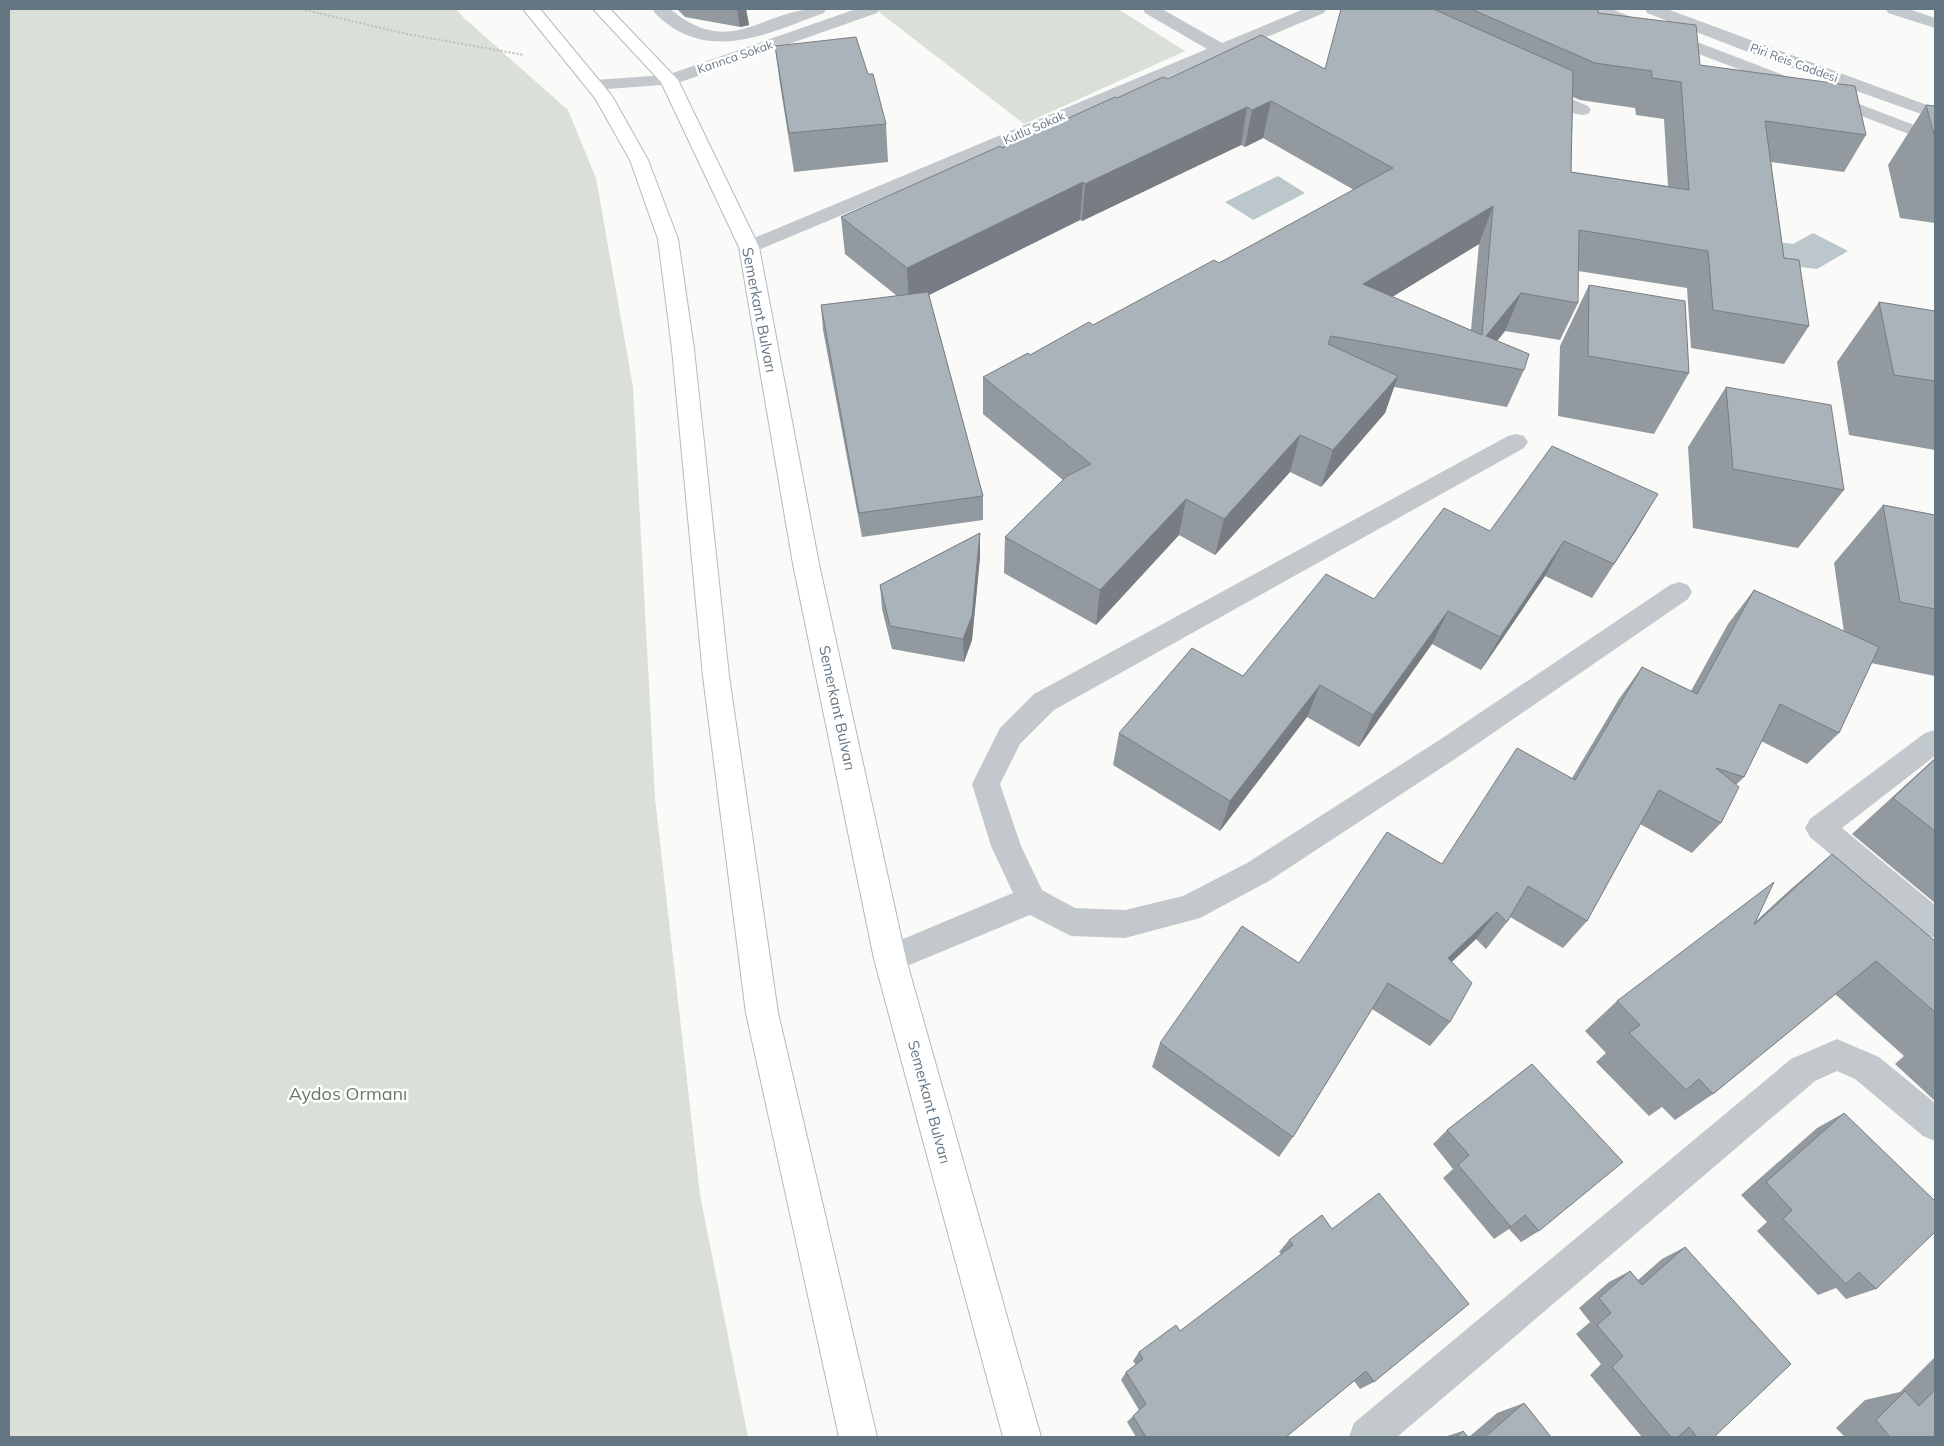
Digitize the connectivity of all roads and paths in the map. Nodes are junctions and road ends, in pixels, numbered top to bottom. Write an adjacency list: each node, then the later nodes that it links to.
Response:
1 (301, 9): 14 (path)
2 (532, 9): 14 (main road)
3 (601, 9): 15 (main road, Semerkant Bulvarı)
4 (660, 9): 5 (street)
5 (818, 9)
6 (871, 9): 15 (street, Karınca Sokak)
7 (1151, 9): 13 (street)
8 (1318, 9): 13 (street, Kutlu Sokak)
9 (1597, 9): 19 (street, Piri Reis Caddesi)
10 (1653, 9): 18 (street, Piri Reis Caddesi)
11 (1894, 9): 12 (street)
12 (1935, 23)
13 (1221, 50): 20 (street, Kutlu Sokak)
14 (587, 75): 15 (street, Karınca Sokak); 28 (main road)
15 (669, 80): 20 (main road, Semerkant Bulvarı)
16 (1521, 82): 17 (street)
17 (1582, 110)
18 (1935, 114)
19 (1935, 139)
20 (749, 247): 26 (main road, Semerkant Bulvarı)
21 (1516, 442): 24 (street)
22 (1679, 592): 24 (street)
23 (1935, 741): 25 (street)
24 (1031, 900): 26 (street)
25 (1935, 924)
26 (890, 959): 29 (main road, Semerkant Bulvarı)
27 (1935, 1124): 30 (street)
28 (858, 1437)
29 (1022, 1437)
30 (1368, 1437)

